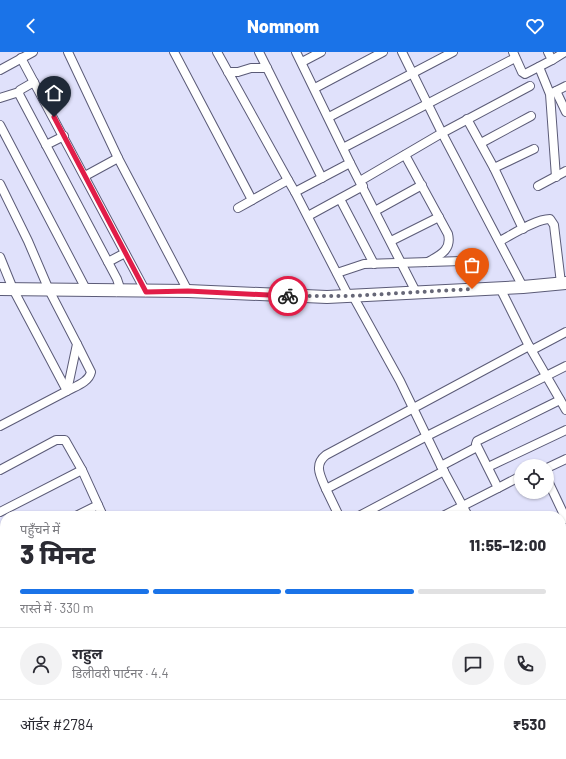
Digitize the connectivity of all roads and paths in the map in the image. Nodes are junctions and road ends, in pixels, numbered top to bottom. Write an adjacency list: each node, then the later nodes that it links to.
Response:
1 (33, 52): 14 (street)
2 (68, 52): 42 (street)
3 (174, 52): 56 (street)
4 (217, 52): 20 (street)
5 (259, 52): 18 (street)
6 (296, 52): 16 (street)
7 (321, 52): 16 (street)
8 (383, 52): 25 (street)
9 (402, 52): 21 (street)
10 (453, 52): 21 (street)
11 (548, 52): 15 (street)
12 (565, 52): 15 (street)
13 (514, 55): 17 (street); 29 (street)
14 (21, 58): 19 (street); 22 (street)
15 (552, 60): 17 (street)
16 (302, 62): 25 (street)
17 (538, 67): 27 (street)
18 (267, 68): 20 (street); 48 (street)
19 (0, 70)
20 (228, 72): 49 (street)
21 (412, 73): 29 (street); 32 (street)
22 (34, 82): 26 (street); 36 (street)
23 (530, 86): 33 (street)
24 (566, 86): 27 (street)
25 (315, 88): 32 (street)
26 (19, 92): 28 (street); 38 (street)
27 (553, 93): 30 (street); 47 (street)
28 (0, 98)
29 (427, 104): 35 (street); 39 (street)
30 (566, 112)
31 (532, 116): 37 (street)
32 (329, 118): 39 (street)
33 (467, 119): 35 (street); 37 (street)
34 (0, 125): 78 (street)
35 (442, 133): 41 (street); 63 (street)
36 (64, 136): 38 (street); 46 (street)
37 (481, 143): 44 (street)
38 (46, 145): 67 (street)
39 (343, 148): 43 (street)
40 (534, 149): 44 (street)
41 (405, 155): 51 (street); 52 (street)
42 (118, 158): 46 (street); 79 (street)
43 (350, 163): 48 (street); 51 (street)
44 (494, 168): 61 (street)
45 (566, 172): 47 (street)
46 (85, 176): 64 (street)
47 (556, 177): 53 (street)
48 (322, 178): 54 (street)
49 (288, 180): 54 (street); 56 (street)
50 (0, 184): 77 (street)
51 (361, 184): 55 (street); 58 (street)
52 (422, 185): 58 (street); 60 (street)
53 (538, 186)
54 (295, 192): 59 (street)
55 (340, 199): 59 (street); 70 (street)
56 (252, 200): 57 (street)
57 (238, 208)
58 (375, 211): 62 (street)
59 (308, 216): 71 (street)
60 (439, 217): 62 (street); 68 (street)
61 (523, 229): 63 (street); 72 (street)
62 (390, 241): 69 (street)
63 (500, 241): 73 (street)
64 (125, 253): 67 (street); 81 (street)
65 (0, 257): 76 (street)
66 (462, 261): 68 (street)
67 (108, 262): 80 (street)
68 (428, 262): 69 (street)
69 (402, 263): 70 (street); 82 (street)
70 (374, 264): 71 (street)
71 (337, 273): 83 (street)
72 (563, 283): 73 (street)
73 (523, 287): 74 (street)
74 (500, 288): 82 (street); 86 (street)
75 (0, 289): 76 (street)
76 (13, 290): 77 (street); 89 (street)
77 (49, 290): 78 (street); 85 (street)
78 (87, 291): 80 (street)
79 (188, 291): 81 (street); 83 (street)
80 (116, 292): 81 (street)
81 (146, 292)
82 (416, 292): 83 (street)
83 (351, 296): 91 (street)
84 (566, 332): 86 (street)
85 (77, 344): 89 (street); 89 (street)
86 (531, 348): 88 (street); 91 (street)
87 (566, 366): 88 (street)
88 (547, 375): 90 (street); 95 (street)
89 (67, 391): 93 (street)
90 (560, 400): 92 (street); 96 (street)
91 (414, 408): 95 (street); 105 (street)
92 (566, 410)
93 (0, 426)
94 (566, 430): 99 (street)
95 (427, 436): 100 (street); 105 (street)
96 (477, 447): 99 (street); 100 (street)
97 (566, 460): 98 (street)
98 (554, 465)
99 (488, 467): 104 (street)
100 (442, 468): 108 (street); 113 (street)
101 (0, 470): 102 (street)
102 (82, 470): 107 (street); 109 (street)
103 (514, 480): 104 (street)
104 (498, 488): 108 (street)
105 (326, 490): 112 (street)
106 (554, 494): 116 (street)
107 (98, 505): 110 (street); 111 (street)
108 (462, 506): 114 (street); 115 (street)
109 (2, 511)
110 (86, 511)
111 (101, 511)
112 (336, 511)
113 (368, 511)
114 (452, 511)
115 (465, 511)
116 (562, 511)

